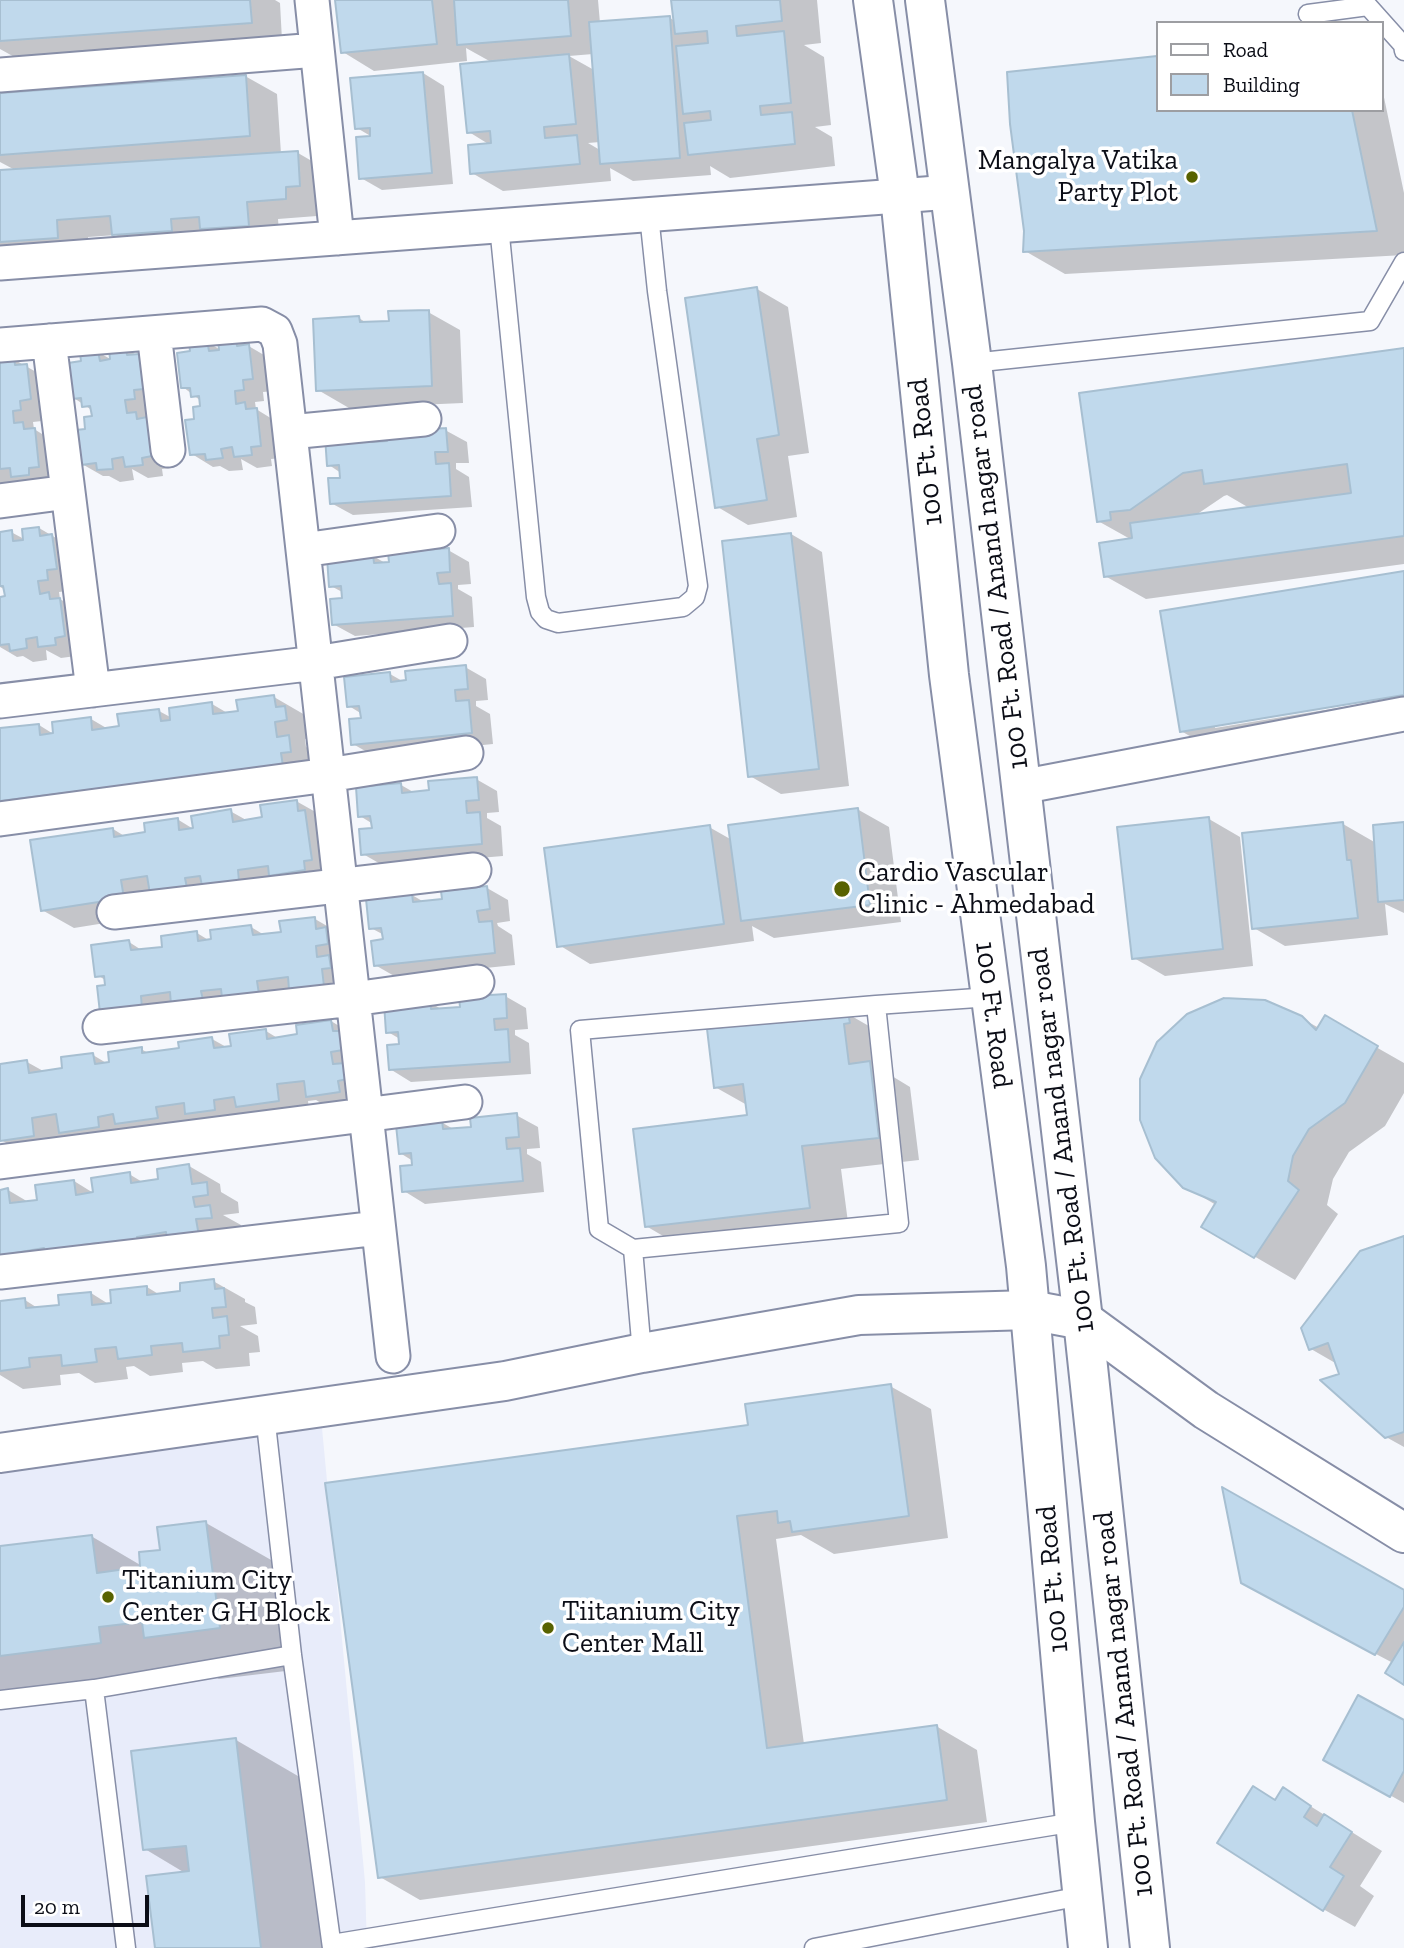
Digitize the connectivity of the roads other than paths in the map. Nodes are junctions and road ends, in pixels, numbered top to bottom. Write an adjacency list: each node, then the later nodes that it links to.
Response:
1 (312, 0): 7 (street)
2 (873, 0): 11 (main road, 100 Ft. Road)
3 (925, 0): 10 (main road, 100 Ft. Road / Anand nagar road)
4 (1308, 14): 5 (lane)
5 (1381, 21)
6 (1383, 23): 8 (lane)
7 (317, 50): 9 (street); 14 (street)
8 (1404, 51)
9 (0, 75)
10 (951, 192): 11 (street); 20 (main road, 100 Ft. Road / Anand nagar road)
11 (900, 196): 12 (street); 41 (main road, 100 Ft. Road)
12 (649, 215): 13 (street); 13 (lane)
13 (499, 226): 14 (street)
14 (337, 238): 16 (street)
15 (1404, 262): 20 (lane)
16 (0, 263)
17 (154, 333): 18 (street); 22 (street); 23 (street)
18 (48, 341): 19 (street); 24 (street)
19 (0, 345)
20 (972, 363): 35 (main road, 100 Ft. Road / Anand nagar road)
21 (424, 419): 22 (street)
22 (290, 432): 27 (street)
23 (168, 450)
24 (68, 492): 25 (street); 30 (street)
25 (0, 500)
26 (438, 531): 27 (street)
27 (303, 550): 29 (street)
28 (450, 641): 29 (street)
29 (316, 663): 30 (street); 34 (street)
30 (93, 690): 31 (street)
31 (0, 701)
32 (1404, 714): 35 (street)
33 (467, 753): 34 (street)
34 (328, 775): 36 (street); 38 (street)
35 (1021, 787): 52 (main road, 100 Ft. Road / Anand nagar road)
36 (0, 819)
37 (474, 870): 38 (street)
38 (340, 885): 39 (street); 42 (street)
39 (114, 912)
40 (477, 982): 42 (street)
41 (991, 997): 43 (lane); 51 (main road, 100 Ft. Road)
42 (353, 999): 44 (street); 46 (street)
43 (876, 1005): 49 (lane); 49 (lane)
44 (100, 1027)
45 (465, 1102): 46 (street)
46 (366, 1113): 47 (street); 48 (street)
47 (0, 1162)
48 (379, 1228): 50 (street); 54 (street)
49 (633, 1249): 53 (lane)
50 (0, 1272)
51 (1030, 1310): 52 (main road); 53 (main road); 61 (main road, 100 Ft. Road)
52 (1083, 1320): 57 (main road); 67 (main road, 100 Ft. Road / Anand nagar road)
53 (642, 1353): 55 (main road)
54 (393, 1356)
55 (265, 1415): 56 (main road); 58 (lane)
56 (0, 1453)
57 (1404, 1533)
58 (292, 1655): 59 (lane); 63 (lane)
59 (94, 1689): 60 (lane); 64 (lane)
60 (0, 1700)
61 (1075, 1822): 62 (main road, 100 Ft. Road); 63 (lane)
62 (1082, 1896): 65 (lane); 66 (main road, 100 Ft. Road)
63 (332, 1946)
64 (126, 1948)
65 (814, 1948)
66 (1088, 1948)
67 (1150, 1948)

